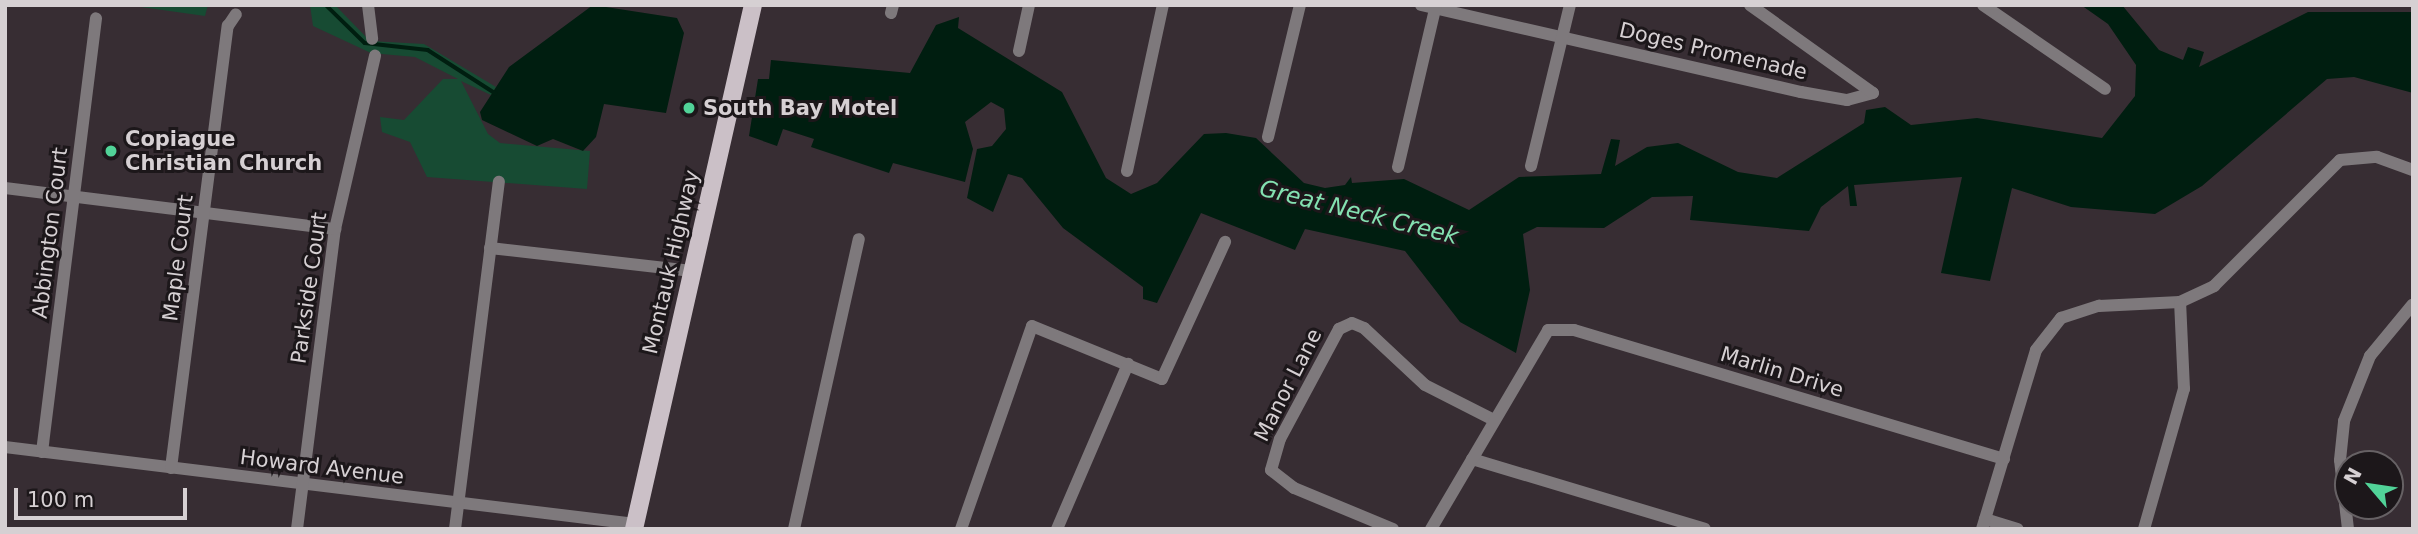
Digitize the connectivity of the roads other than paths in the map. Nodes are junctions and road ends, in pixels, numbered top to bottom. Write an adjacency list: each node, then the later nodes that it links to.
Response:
1 (368, 5): 14 (street)
2 (753, 5): 31 (main road, Montauk Highway)
3 (1029, 5): 15 (street)
4 (1163, 5): 22 (street)
5 (1300, 5): 18 (street)
6 (1421, 5): 10 (street, Doges Promenade)
7 (1570, 5): 13 (street)
8 (1751, 5): 13 (street, Doges Promenade)
9 (1983, 5): 17 (street)
10 (1435, 7): 13 (street, Doges Promenade); 20 (street)
11 (236, 14): 26 (street, Maple Court)
12 (96, 18): 25 (street, Abbington Court)
13 (1563, 36): 19 (street)
14 (372, 39)
15 (1019, 51)
16 (375, 56): 27 (street, Parkside Court)
17 (2105, 89)
18 (1268, 136)
19 (1531, 166)
20 (1398, 167)
21 (2413, 170): 32 (street)
22 (1127, 171)
23 (499, 182): 30 (street)
24 (5, 188): 25 (street)
25 (74, 196): 26 (street); 37 (street, Abbington Court)
26 (203, 213): 27 (street); 40 (street, Maple Court)
27 (335, 229): 41 (street, Parkside Court)
28 (859, 239): 47 (street)
29 (1225, 242): 34 (street)
30 (490, 248): 31 (street); 42 (street)
31 (692, 271): 44 (main road, Montauk Highway)
32 (2180, 302): 38 (street); 54 (street)
33 (2413, 304): 55 (street)
34 (1128, 364): 48 (street); 49 (street)
35 (1494, 420): 38 (street, Marlin Drive); 39 (street); 50 (street, Manor Lane)
36 (5, 447): 37 (street, Howard Avenue)
37 (42, 452): 40 (street, Howard Avenue)
38 (2004, 458): 43 (street)
39 (1472, 459): 51 (street); 52 (street)
40 (171, 468): 41 (street, Howard Avenue)
41 (302, 484): 42 (street, Howard Avenue); 45 (street, Parkside Court)
42 (458, 503): 44 (street, Howard Avenue); 46 (street)
43 (1984, 524): 53 (street)
44 (634, 526)
45 (297, 529)
46 (455, 529)
47 (794, 529)
48 (961, 529)
49 (1057, 529)
50 (1393, 529)
51 (1431, 529)
52 (1705, 529)
53 (2017, 529)
54 (2144, 529)
55 (2348, 529)

